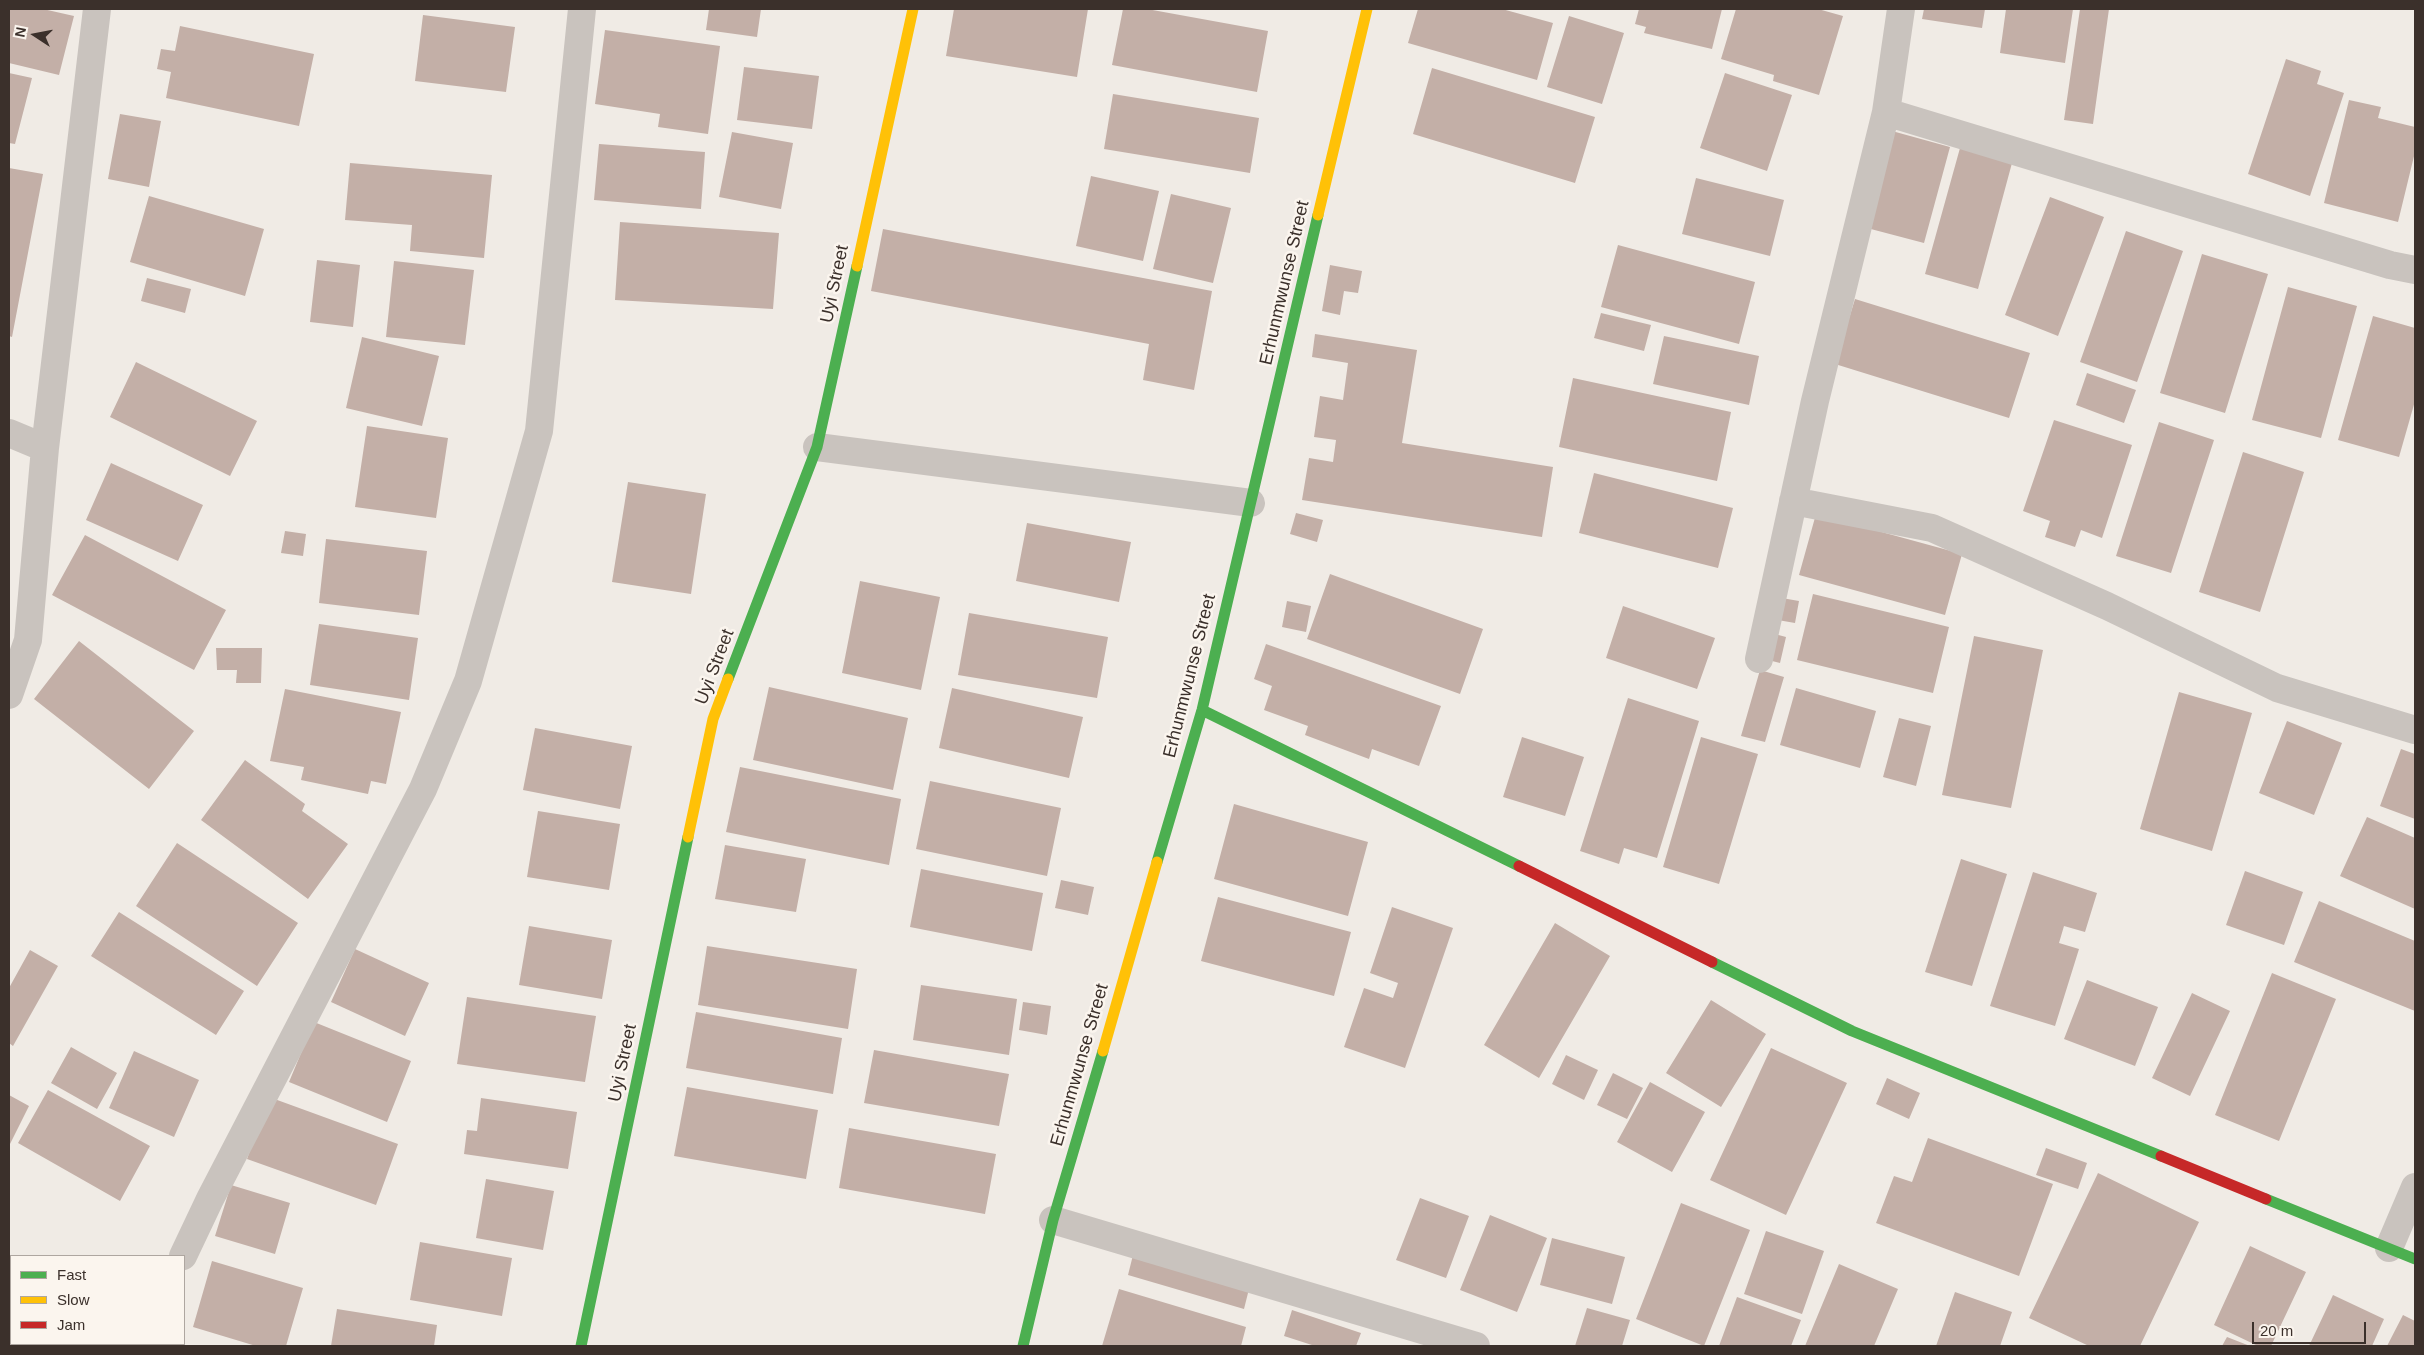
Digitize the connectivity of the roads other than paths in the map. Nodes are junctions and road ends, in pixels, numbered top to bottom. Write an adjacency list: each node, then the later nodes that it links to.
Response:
1 (97, 9): 10 (street)
2 (582, 9): 20 (street)
3 (913, 9): 9 (street, Uyi Street)
4 (1368, 9): 12 (street, Erhunmwunse Street)
5 (1901, 9): 6 (street)
6 (1886, 112): 7 (street); 11 (street)
7 (2415, 270)
8 (9, 433): 10 (street)
9 (817, 447): 12 (street); 22 (street, Uyi Street)
10 (45, 448): 14 (street)
11 (1793, 501): 13 (street); 16 (street)
12 (1251, 503): 15 (street, Erhunmwunse Street)
13 (1759, 660)
14 (9, 695)
15 (1202, 710): 18 (street, Erhunmwunse Street); 19 (street)
16 (2415, 730)
17 (2415, 1187): 19 (street)
18 (1053, 1220): 23 (street, Erhunmwunse Street); 24 (street)
19 (2389, 1248): 21 (street)
20 (183, 1255)
21 (2415, 1260)
22 (581, 1346)
23 (1023, 1346)
24 (1476, 1346)

